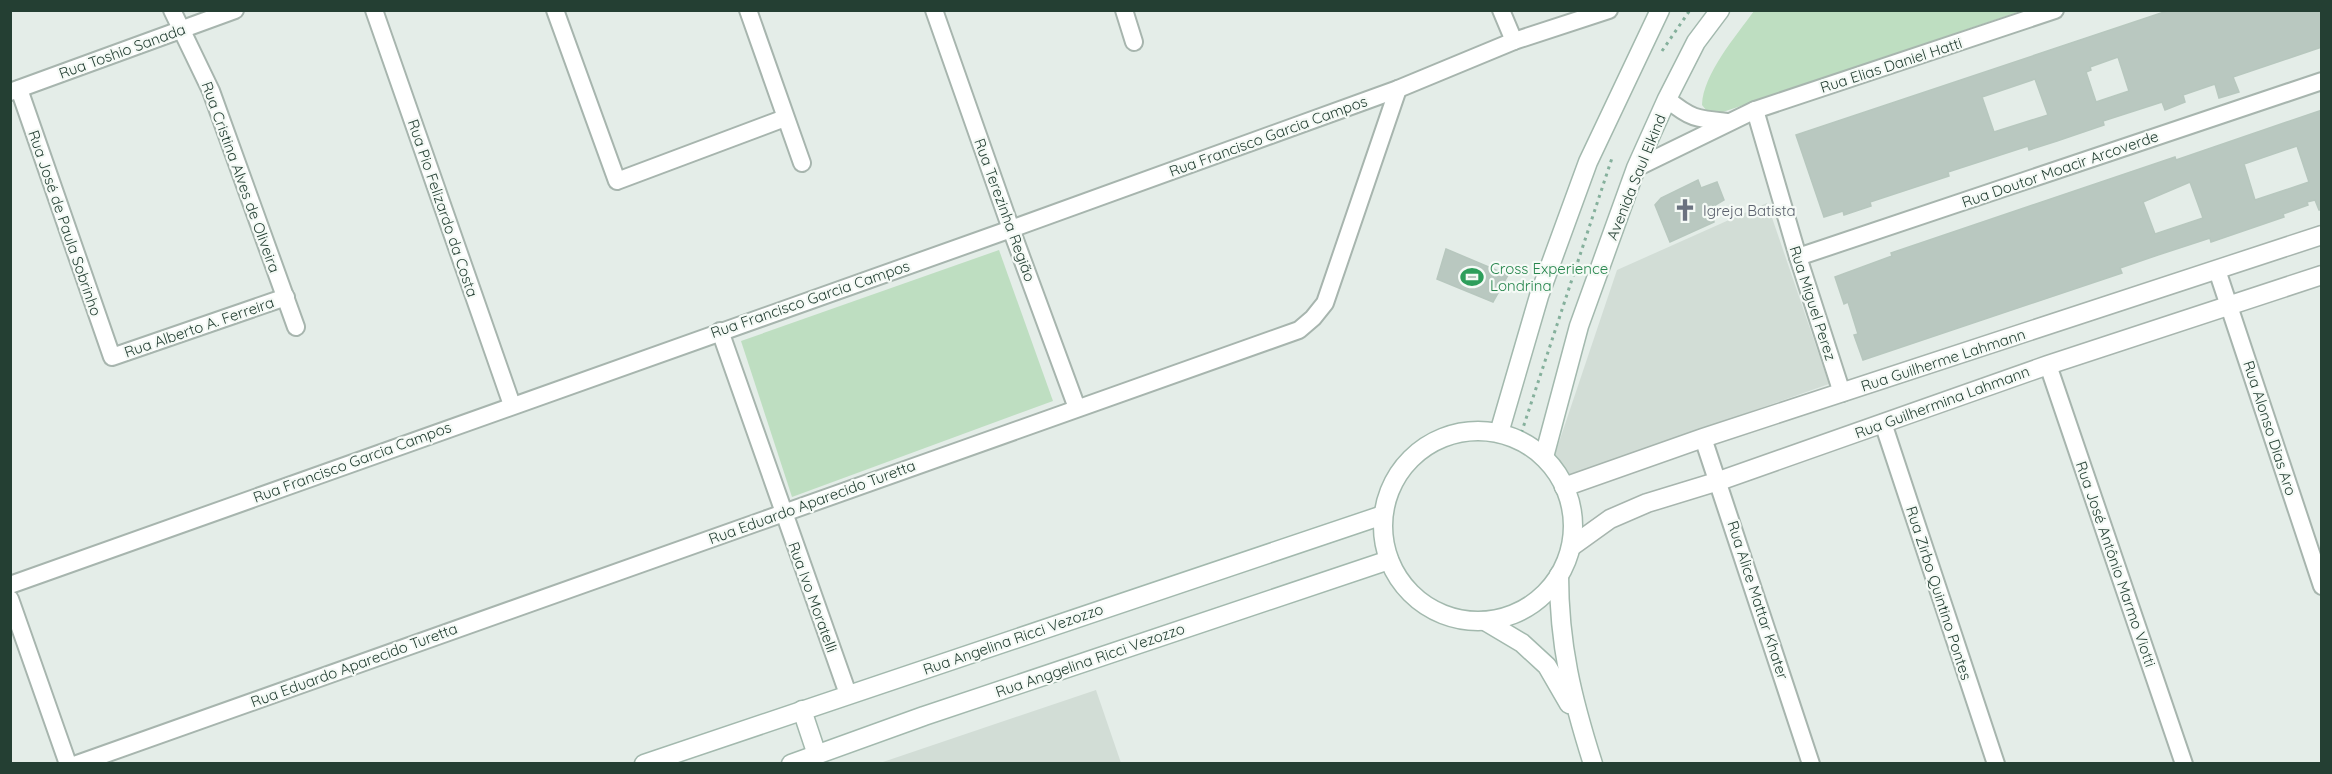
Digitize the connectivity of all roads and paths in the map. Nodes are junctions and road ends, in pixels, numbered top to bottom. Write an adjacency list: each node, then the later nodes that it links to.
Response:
1 (172, 10): 14 (street, Rua Cristina Alves de Oliveira)
2 (235, 10): 14 (street, Rua Toshio Sanada)
3 (374, 10): 40 (street, Rua Pio Felizardo da Costa)
4 (555, 10): 23 (street)
5 (748, 10): 23 (street)
6 (934, 10): 28 (street, Rua Terezinha Região)
7 (1124, 10): 16 (street)
8 (1501, 10): 15 (street)
9 (1609, 10): 15 (street, Rua Francisco Garcia Campos)
10 (1660, 10): 43 (main road)
11 (1690, 10): 17 (path)
12 (1720, 10): 21 (main road, Avenida Saul Elkind)
13 (2055, 10): 22 (street, Rua Elias Daniel Hatti)
14 (180, 29): 20 (street, Rua Toshio Sanada); 33 (street, Rua Cristina Alves de Oliveira)
15 (1514, 41): 19 (street, Rua Francisco Garcia Campos)
16 (1134, 42)
17 (1660, 55)
18 (2322, 81): 30 (street, Rua Doutor Moacir Arcoverde)
19 (1398, 89): 28 (street, Rua Francisco Garcia Campos); 41 (street, Rua Eduardo Aparecido Turetta)
20 (15, 91): 37 (street, Rua José de Paula Sobrinho)
21 (1667, 99): 24 (street, Rua Elias Daniel Hatti); 27 (main road, Avenida Saul Elkind)
22 (1755, 110): 24 (street, Rua Elias Daniel Hatti); 30 (street, Rua Miguel Perez)
23 (785, 118): 26 (street)
24 (1729, 122): 27 (street, Rua Elias Daniel Hatti)
25 (1613, 154): 45 (path)
26 (801, 163)
27 (1636, 168): 46 (main road, Avenida Saul Elkind)
28 (1011, 229): 36 (street, Rua Francisco Garcia Campos); 41 (street, Rua Terezinha Região)
29 (2322, 235): 31 (main road, Rua Guilherme Lahmann)
30 (1798, 257): 39 (street, Rua Miguel Perez)
31 (2217, 270): 34 (street, Rua Alonso Dias Aro); 39 (main road, Rua Guilherme Lahmann)
32 (2322, 275): 34 (main road, Rua Guilhermina Lahmann)
33 (286, 297): 35 (street, Rua Cristina Alves de Oliveira); 37 (street, Rua Alberto A. Ferreira)
34 (2229, 304): 38 (main road, Rua Guilhermina Lahmann); 55 (street, Rua Alonso Dias Aro)
35 (296, 327)
36 (720, 331): 40 (street, Rua Francisco Garcia Campos); 49 (street, Rua Ivo Moratelli)
37 (112, 357)
38 (2048, 364): 42 (main road, Rua Guilhermina Lahmann); 69 (street, Rua José Antônio Marmo Viotti)
39 (1842, 393): 44 (main road, Rua Guilherme Lahmann)
40 (512, 405): 54 (street, Rua Francisco Garcia Campos)
41 (1077, 408): 49 (street, Rua Eduardo Aparecido Turetta)
42 (1883, 423): 47 (main road, Rua Guilhermina Lahmann); 68 (street, Rua Zirbo Quintino Pontes)
43 (1499, 433): 45 (main road); 50 (main road)
44 (1703, 438): 47 (street, Rua Alice Mattar Khater); 48 (main road, Rua Guilherme Lahmann)
45 (1519, 440): 46 (main road)
46 (1544, 457): 48 (main road)
47 (1719, 481): 51 (main road, Rua Guilhermina Lahmann); 67 (street, Rua Alice Mattar Khater)
48 (1564, 487): 51 (main road)
49 (783, 512): 58 (street, Rua Ivo Moratelli); 63 (street, Rua Eduardo Aparecido Turetta)
50 (1383, 515): 52 (main road); 58 (main road, Rua Angelina Ricci Vezozzo)
51 (1571, 547): 53 (main road)
52 (1389, 560): 57 (main road); 61 (main road, Rua Anggelina Ricci Vezozzo)
53 (1559, 575): 57 (main road); 60 (main road)
54 (10, 585)
55 (2322, 586)
56 (12, 610): 62 (street)
57 (1485, 621): 60 (main road)
58 (848, 694): 59 (main road, Rua Angelina Ricci Vezozzo)
59 (802, 710): 61 (main road); 64 (main road, Rua Angelina Ricci Vezozzo)
60 (1580, 724): 66 (main road)
61 (817, 755): 65 (main road, Rua Anggelina Ricci Vezozzo)
62 (68, 764)
63 (77, 764)
64 (644, 764)
65 (791, 764)
66 (1593, 764)
67 (1811, 764)
68 (1996, 764)
69 (2184, 764)

